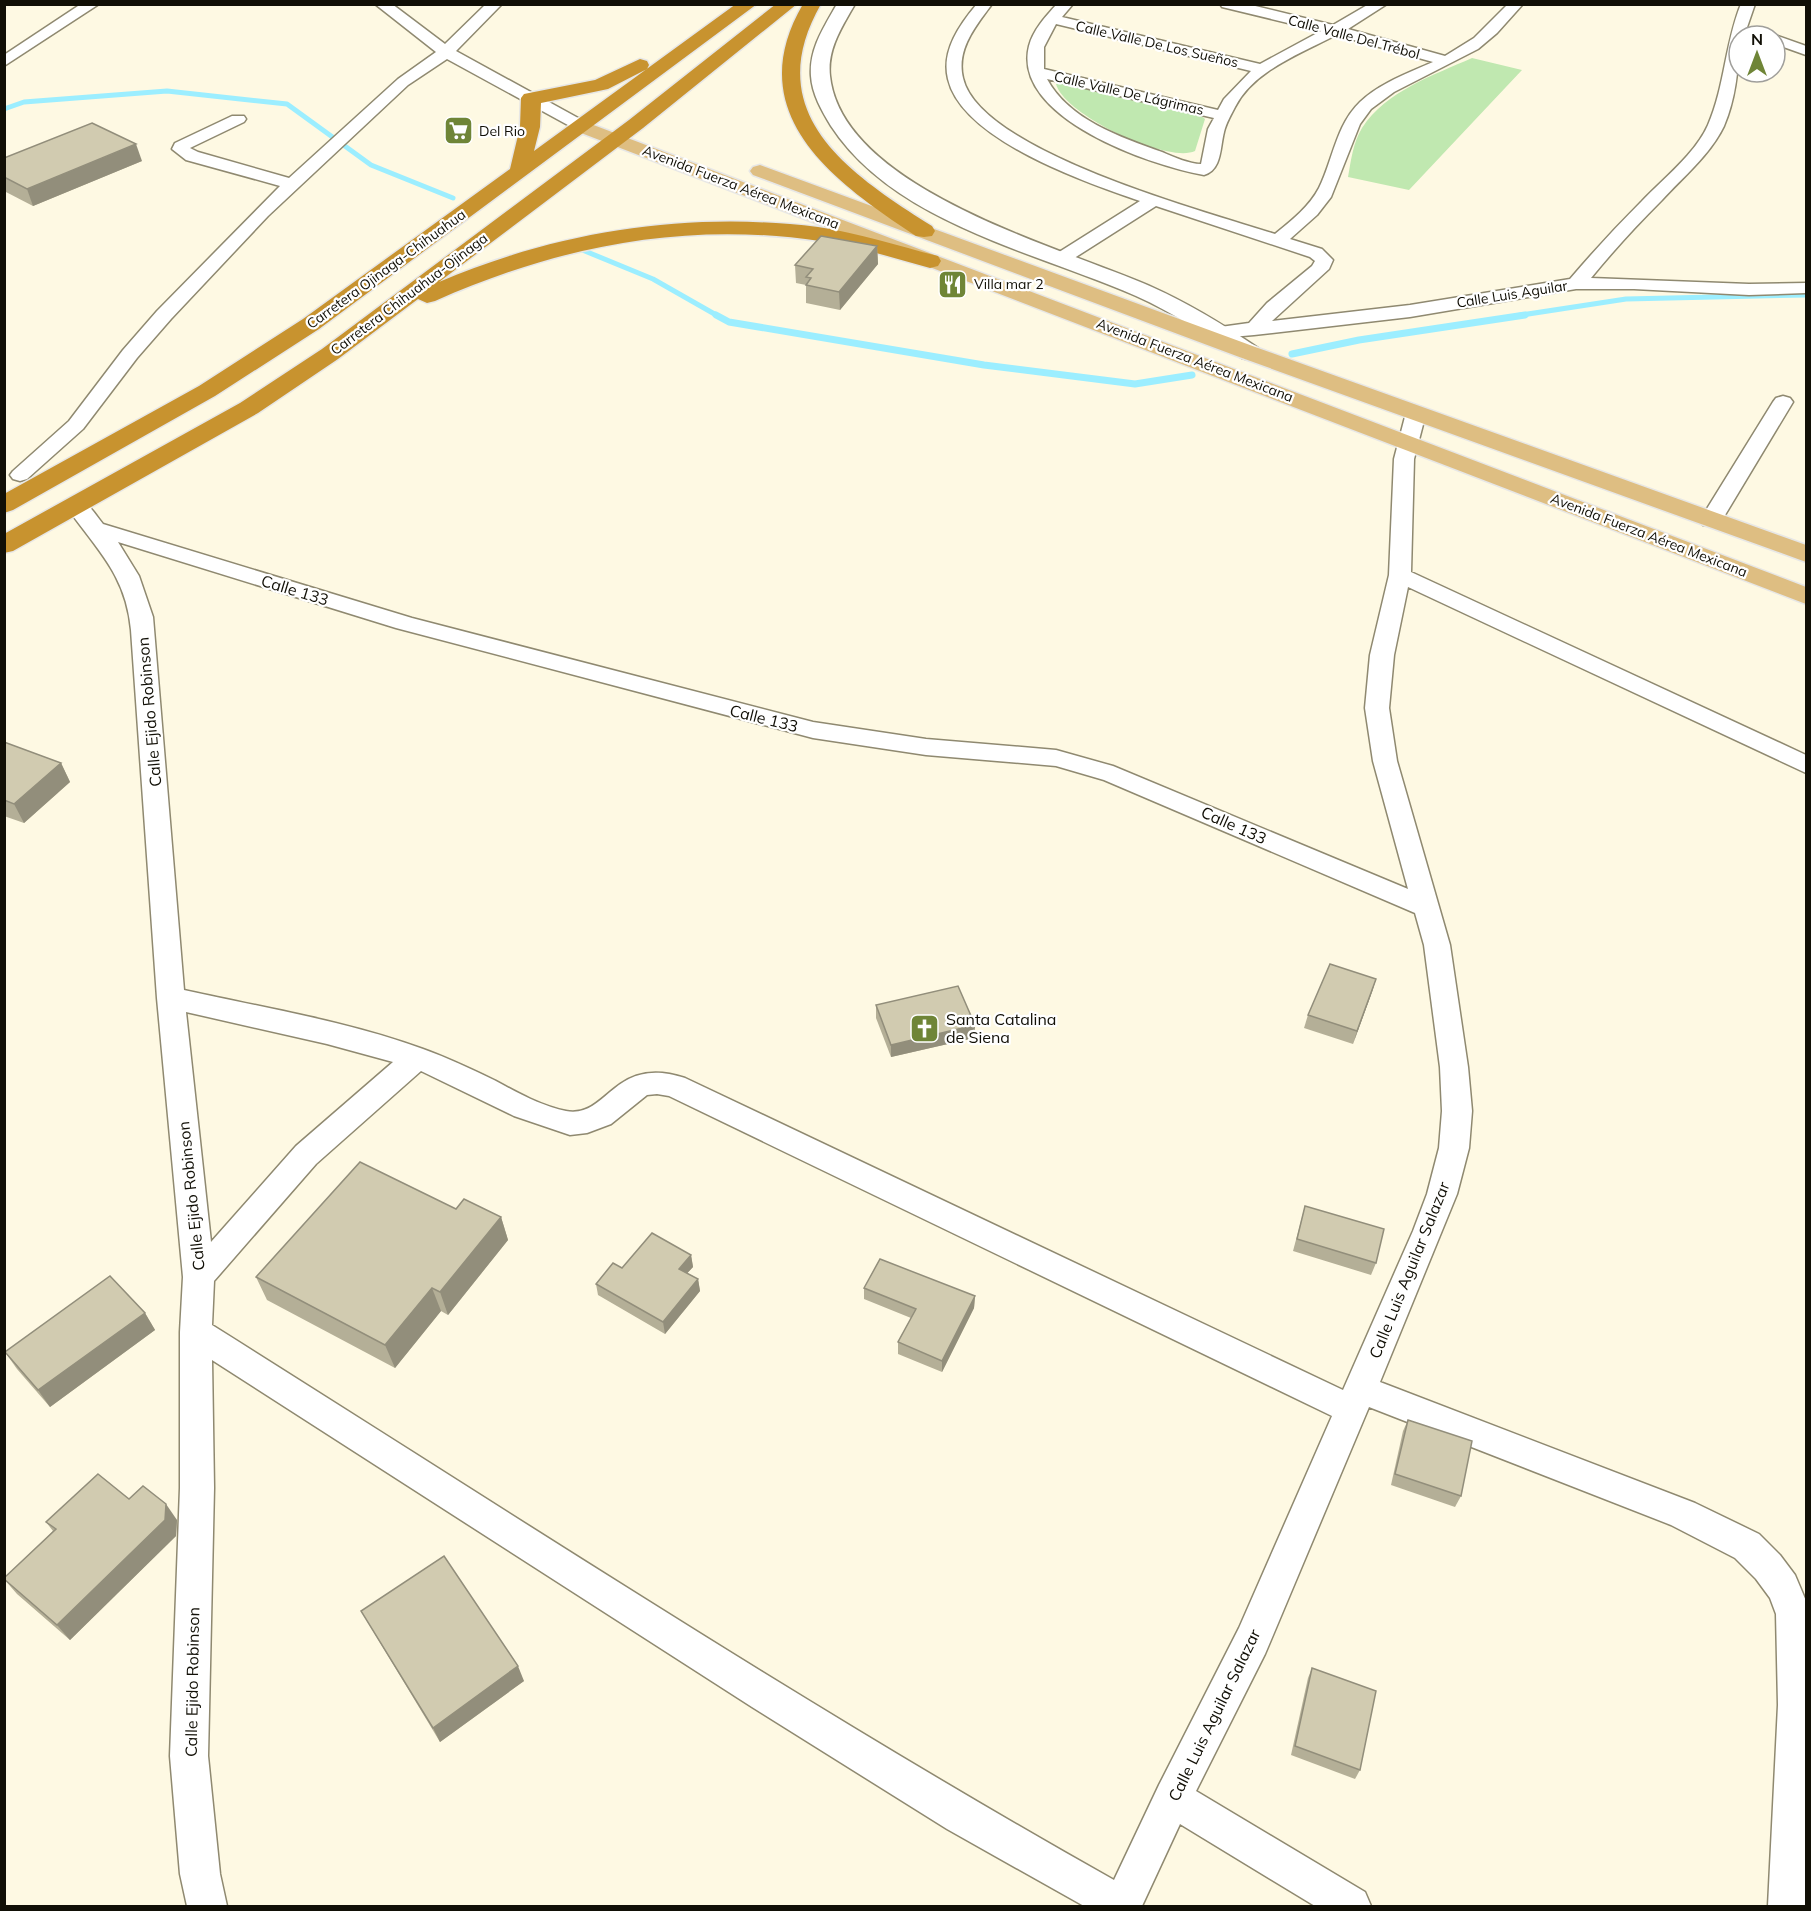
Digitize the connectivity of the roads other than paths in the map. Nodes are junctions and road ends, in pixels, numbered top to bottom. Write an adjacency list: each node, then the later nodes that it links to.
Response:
1 (92, 4): 22 (street)
2 (382, 4): 20 (street)
3 (495, 4): 20 (street)
4 (728, 4): 26 (highway)
5 (748, 4): 27 (highway, Carretera Ojinaga-Chihuahua)
6 (788, 4): 31 (highway, Carretera Chihuahua-Ojinaga)
7 (812, 4): 37 (highway)
8 (846, 4): 39 (street)
9 (985, 4): 36 (street)
10 (1066, 4): 15 (street)
11 (1227, 4): 17 (street, Calle Valle Del Trébol)
12 (1380, 4): 17 (street)
13 (1516, 4): 21 (street)
14 (1748, 4): 16 (street, Calle Luis Aguilar)
15 (1052, 19): 23 (street, Calle Valle De Los Sueños); 24 (street)
16 (1756, 24)
17 (1334, 30): 21 (street, Calle Valle Del Trébol); 23 (street)
18 (1787, 44): 19 (street)
19 (1806, 51)
20 (446, 52): 26 (street); 35 (street)
21 (1446, 61): 38 (street)
22 (4, 62)
23 (1262, 69): 28 (street)
24 (1036, 72): 28 (street, Calle Valle De Lágrimas); 28 (street)
25 (1734, 84): 41 (street, Calle Luis Aguilar)
26 (531, 96): 27 (street); 30 (street); 34 (highway)
27 (602, 112): 30 (highway, Carretera Ojinaga-Chihuahua); 31 (main road, Avenida Fuerza Aérea Mexicana)
28 (1221, 115)
29 (238, 119): 35 (street)
30 (583, 127): 32 (main road, Avenida Fuerza Aérea Mexicana); 34 (highway, Carretera Ojinaga-Chihuahua)
31 (647, 128): 32 (highway, Carretera Chihuahua-Ojinaga)
32 (615, 138): 40 (main road, Avenida Fuerza Aérea Mexicana); 43 (highway, Carretera Chihuahua-Ojinaga)
33 (744, 165): 37 (main road, Avenida Fuerza Aérea Mexicana)
34 (519, 173): 51 (highway, Carretera Ojinaga-Chihuahua)
35 (291, 184): 50 (street)
36 (1154, 200): 38 (street); 39 (street)
37 (924, 231): 46 (main road, Avenida Fuerza Aérea Mexicana)
38 (1277, 241): 44 (street)
39 (1062, 258): 45 (street)
40 (930, 261): 43 (highway); 49 (main road, Avenida Fuerza Aérea Mexicana)
41 (1576, 284): 42 (street); 44 (street, Calle Luis Aguilar)
42 (1806, 288)
43 (369, 325): 53 (highway, Carretera Chihuahua-Ojinaga)
44 (1254, 329): 45 (street, Calle Luis Aguilar)
45 (1220, 332): 46 (street)
46 (1250, 353): 48 (main road, Avenida Fuerza Aérea Mexicana)
47 (1783, 402): 54 (street)
48 (1416, 413): 49 (street, Calle Luis Aguilar Salazar); 54 (main road, Avenida Fuerza Aérea Mexicana)
49 (1409, 442): 58 (street, Calle Luis Aguilar Salazar); 59 (main road, Avenida Fuerza Aérea Mexicana)
50 (12, 472): 51 (street)
51 (45, 484): 52 (highway, Carretera Ojinaga-Chihuahua)
52 (4, 505)
53 (77, 506): 55 (street, Calle Ejido Robinson); 56 (highway, Carretera Chihuahua-Ojinaga)
54 (1711, 520): 57 (main road, Avenida Fuerza Aérea Mexicana)
55 (96, 529): 61 (street, Calle 133); 62 (street, Calle Ejido Robinson)
56 (4, 545)
57 (1806, 554)
58 (1400, 575): 60 (street); 61 (street, Calle Luis Aguilar Salazar)
59 (1806, 596)
60 (1806, 765)
61 (1426, 907): 66 (street, Calle Luis Aguilar Salazar)
62 (171, 998): 63 (street); 64 (street, Calle Ejido Robinson)
63 (417, 1058): 64 (street); 66 (street)
64 (199, 1277): 65 (street, Calle Ejido Robinson)
65 (196, 1332): 68 (street, Calle Ejido Robinson); 69 (street)
66 (1355, 1399): 67 (street, Calle Luis Aguilar Salazar); 71 (street)
67 (1172, 1798): 69 (street, Calle Luis Aguilar Salazar); 70 (street)
68 (207, 1906)
69 (1122, 1906)
70 (1351, 1906)
71 (1788, 1906)

